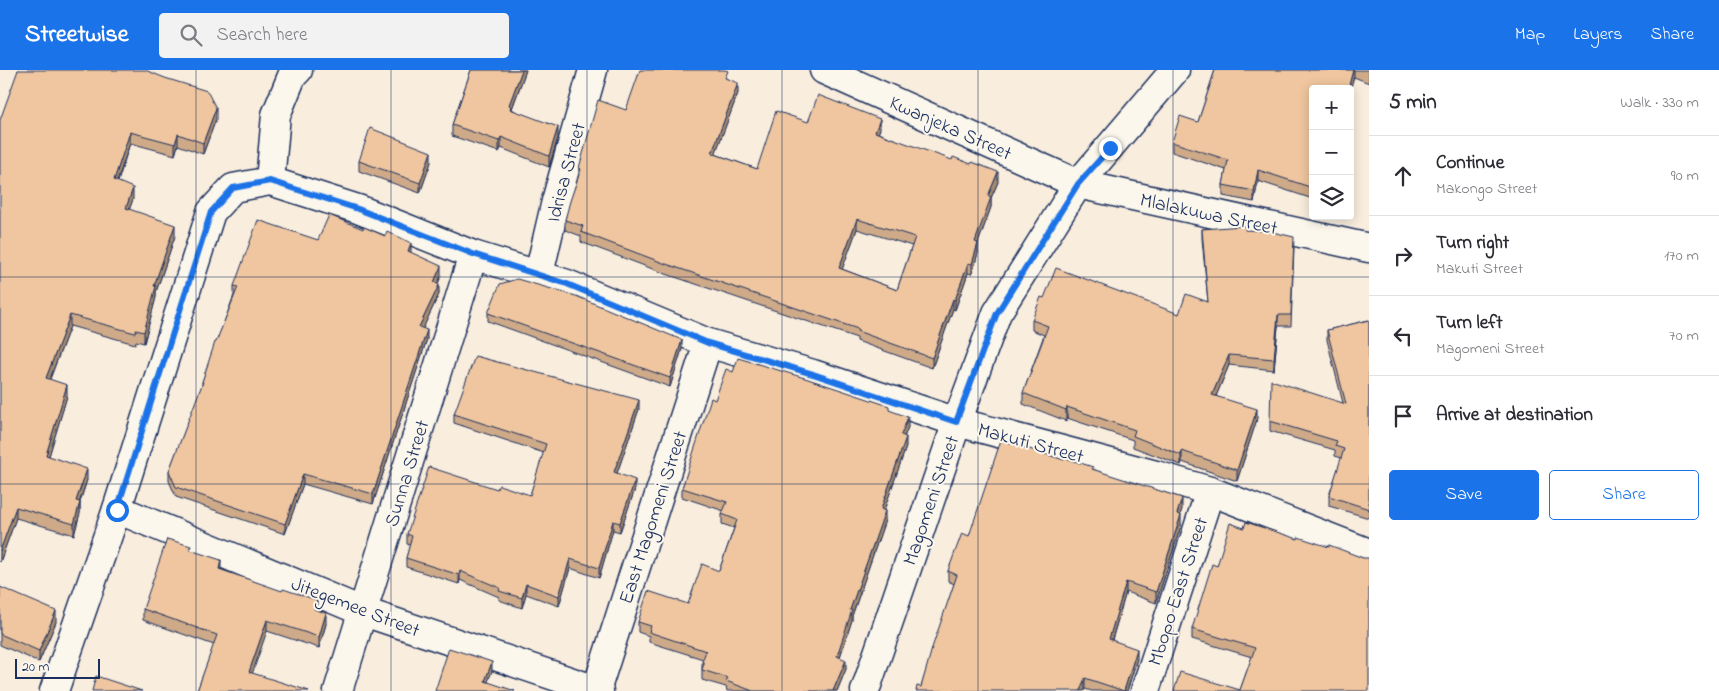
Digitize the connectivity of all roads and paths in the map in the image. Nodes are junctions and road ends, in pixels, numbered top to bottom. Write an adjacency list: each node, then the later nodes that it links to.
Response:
1 (298, 70): 5 (street)
2 (593, 70): 9 (street, Idrisa Street)
3 (824, 70): 6 (street, Kwanjeka Street)
4 (1175, 70): 6 (street, Magomeni Street)
5 (270, 181): 8 (street, Makuti Street); 13 (street)
6 (1078, 184): 7 (street, Mlalakuwa Street); 11 (street, Magomeni Street)
7 (1369, 248)
8 (473, 254): 9 (street, Makuti Street); 15 (street, Sunna Street)
9 (539, 274): 10 (street, Makuti Street)
10 (708, 343): 11 (street, Makuti Street); 18 (street, East Magomeni Street)
11 (956, 422): 12 (street, Makuti Street); 19 (street, Magomeni Street)
12 (1210, 491): 14 (street, Makuti Street); 20 (street, Mbopo East Street)
13 (117, 510): 15 (street, Jitegemee Street); 16 (street)
14 (1369, 553)
15 (364, 612): 17 (street, Sunna Street); 18 (street, Jitegemee Street)
16 (54, 691)
17 (338, 691)
18 (597, 691)
19 (865, 691)
20 (1145, 691)

